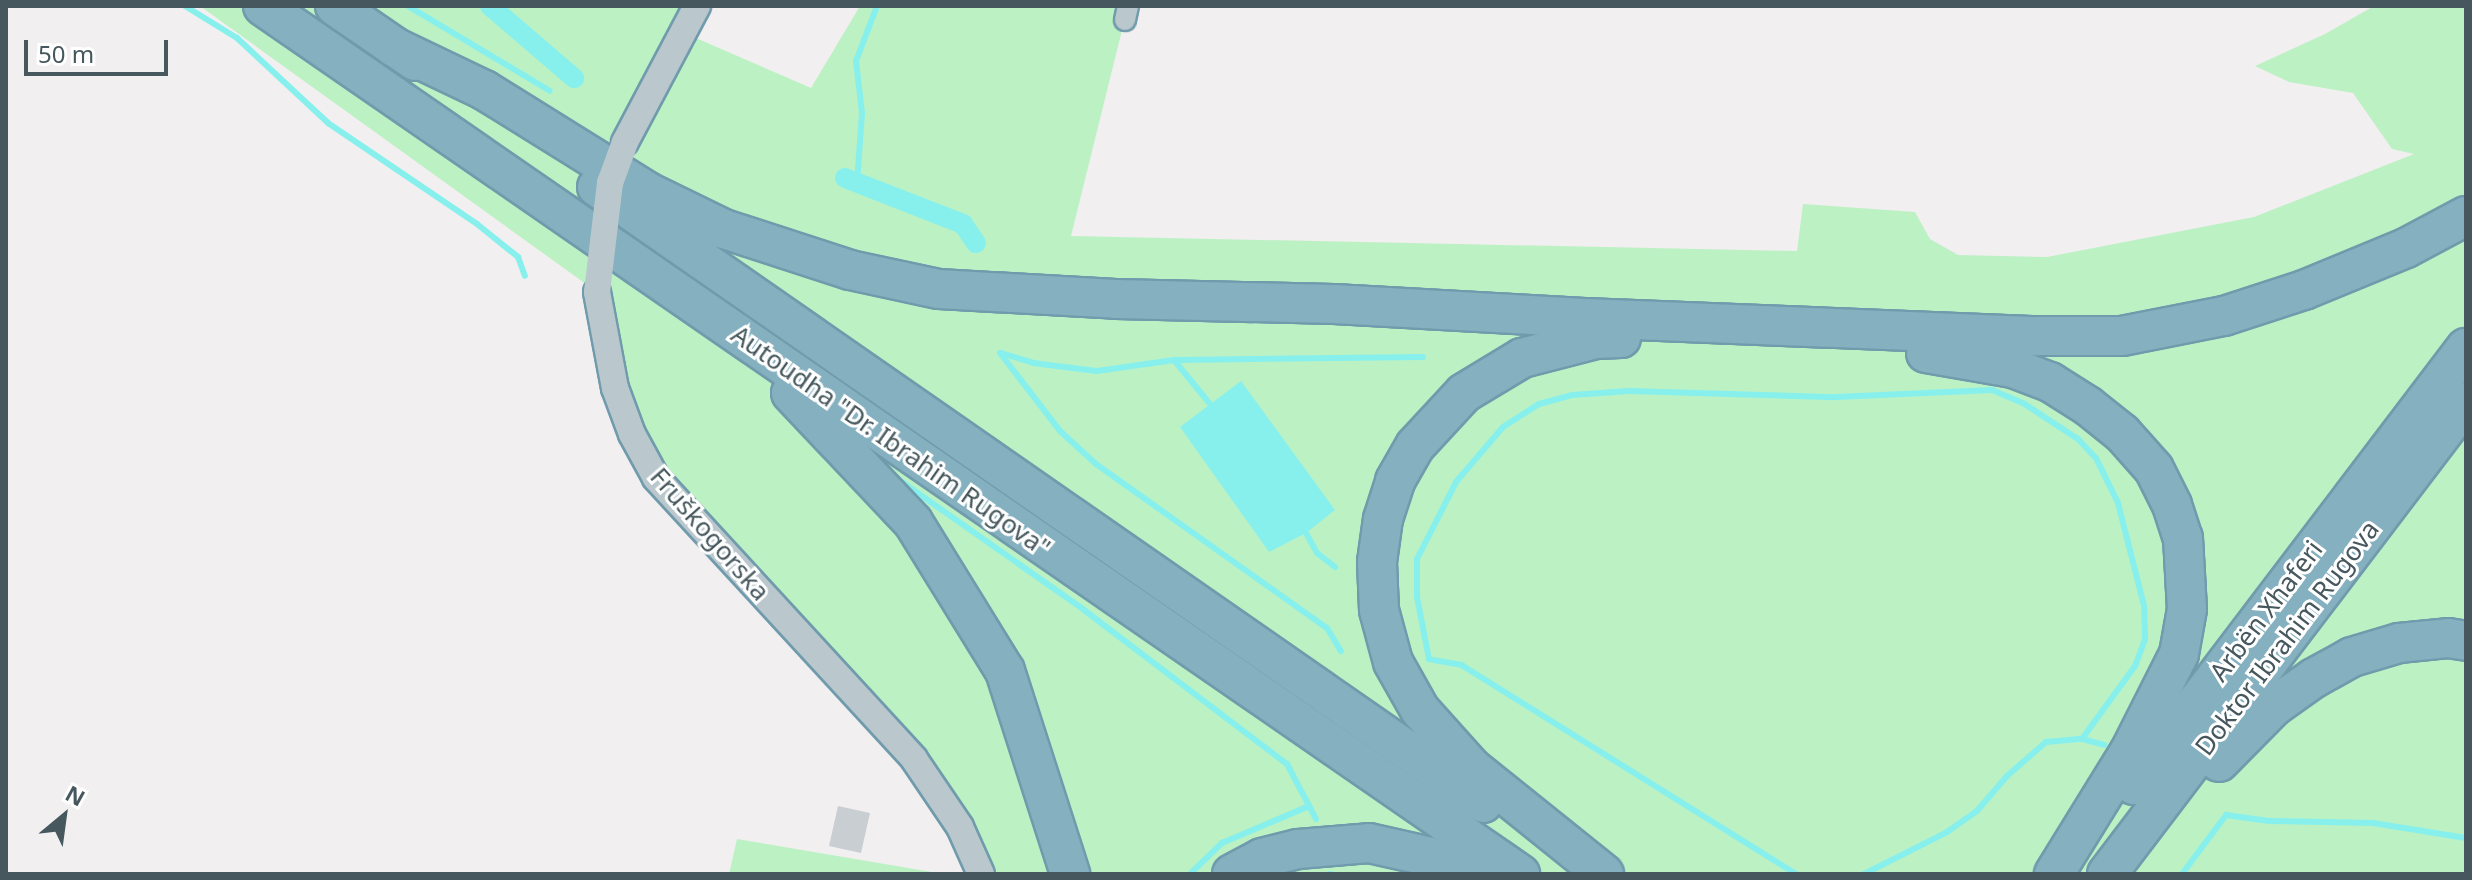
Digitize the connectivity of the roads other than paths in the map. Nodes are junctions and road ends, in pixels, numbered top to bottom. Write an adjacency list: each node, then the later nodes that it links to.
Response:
1 (263, 6): 6 (highway, Autoudha "Dr. Ibrahim Rugova")
2 (335, 6): 4 (highway)
3 (697, 6): 10 (street, Fruškogorska, bridge)
4 (394, 47): 5 (highway); 15 (highway)
5 (2466, 216)
6 (683, 298): 11 (highway); 14 (highway, Autoudha "Dr. Ibrahim Rugova")
7 (2466, 348): 18 (highway, Arbën Xhaferi)
8 (2466, 402): 19 (highway, Doktor Ibrahim Rugova)
9 (2466, 641): 20 (highway)
10 (981, 874)
11 (1070, 874)
12 (1232, 874): 13 (highway)
13 (1473, 874)
14 (1520, 874)
15 (1586, 874)
16 (1604, 874): 17 (highway)
17 (2054, 874)
18 (2066, 874)
19 (2107, 874)
20 (2118, 874)

